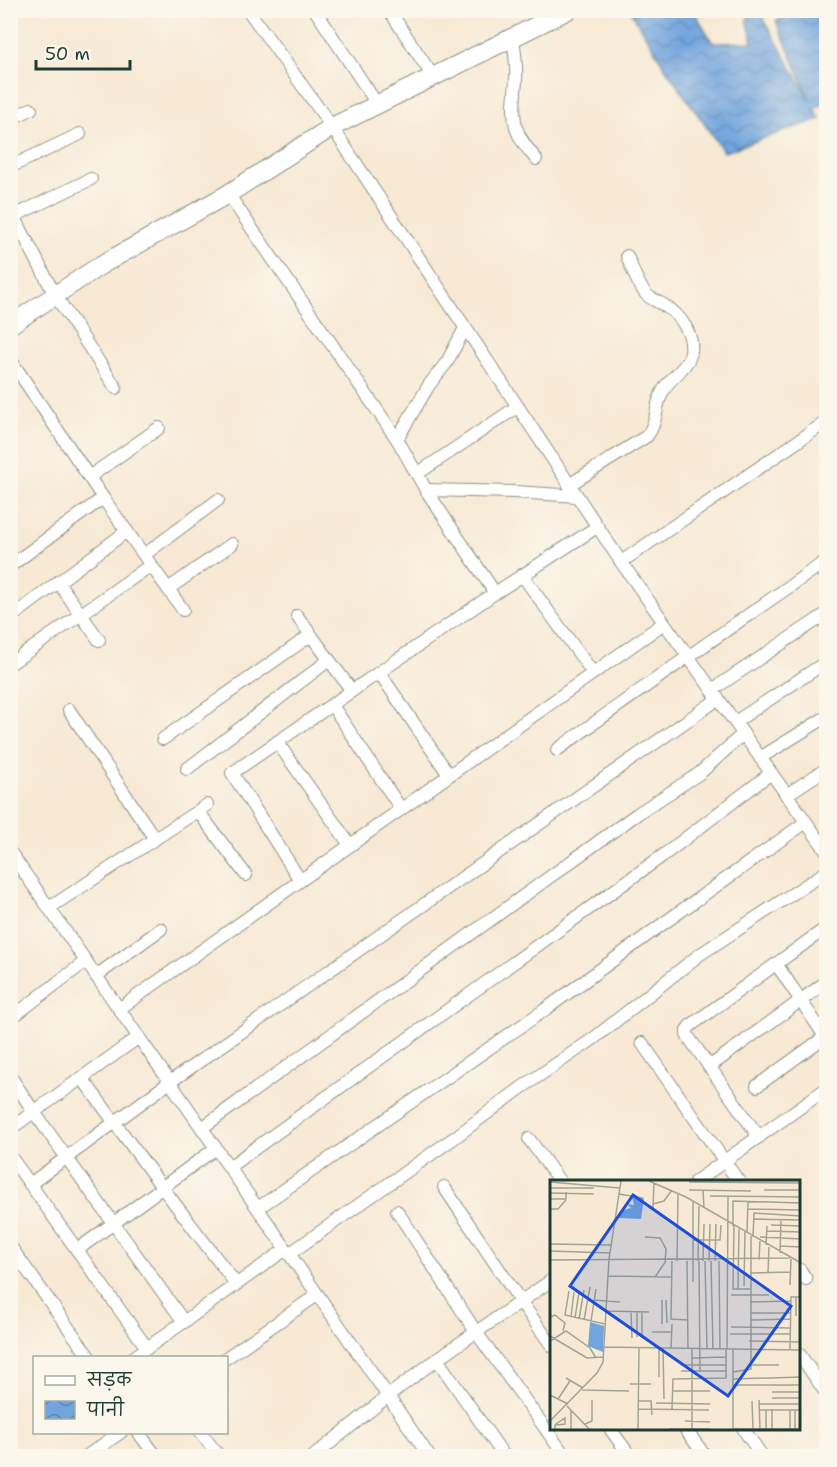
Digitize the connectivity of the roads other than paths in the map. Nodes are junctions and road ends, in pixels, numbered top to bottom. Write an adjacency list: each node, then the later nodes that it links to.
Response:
1 (248, 10): 10 (street)
2 (315, 10): 7 (street)
3 (389, 10): 6 (street)
4 (568, 10): 5 (street)
5 (513, 38): 6 (street); 12 (street)
6 (434, 78): 7 (street)
7 (377, 104): 10 (street)
8 (31, 109): 9 (street)
9 (10, 119)
10 (332, 127): 15 (street); 20 (street)
11 (80, 134): 13 (street)
12 (536, 159)
13 (10, 167)
14 (91, 179): 16 (street)
15 (228, 194): 18 (street); 26 (street)
16 (12, 217): 18 (street)
17 (627, 256): 29 (street)
18 (55, 295): 19 (street); 22 (street)
19 (10, 324)
20 (465, 328): 23 (street); 26 (street)
21 (10, 359): 28 (street)
22 (116, 388)
23 (517, 407): 27 (street); 29 (street)
24 (826, 422): 38 (street)
25 (159, 428): 28 (street)
26 (397, 440): 27 (street)
27 (417, 474): 30 (street)
28 (89, 477): 32 (street)
29 (569, 485): 31 (street)
30 (426, 490): 31 (street); 44 (street)
31 (577, 496): 34 (street)
32 (103, 498): 35 (street); 39 (street)
33 (218, 500): 37 (street)
34 (597, 527): 38 (street); 41 (street)
35 (127, 531): 37 (street); 42 (street)
36 (232, 544): 43 (street)
37 (147, 560): 43 (street); 47 (street)
38 (621, 562): 50 (street)
39 (10, 566)
40 (825, 567): 53 (street)
41 (522, 575): 44 (street); 58 (street)
42 (58, 582): 47 (street); 49 (street)
43 (168, 589): 45 (street)
44 (495, 593): 57 (street)
45 (183, 610)
46 (826, 614): 60 (street)
47 (81, 615): 52 (street); 56 (street)
48 (297, 616): 51 (street)
49 (10, 618)
50 (664, 623): 53 (street); 58 (street)
51 (311, 635): 54 (street); 66 (street)
52 (99, 640)
53 (689, 657): 60 (street); 68 (street)
54 (329, 660): 59 (street); 70 (street)
55 (826, 662): 64 (street)
56 (10, 664)
57 (379, 672): 59 (street); 73 (street)
58 (593, 673): 73 (street)
59 (352, 691): 61 (street)
60 (715, 694): 64 (street); 100 (street)
61 (332, 705): 67 (street); 75 (street)
62 (69, 710): 77 (street)
63 (826, 717): 69 (street)
64 (735, 722): 65 (street)
65 (743, 734): 69 (street); 105 (street)
66 (163, 739)
67 (277, 742): 78 (street); 83 (street)
68 (557, 750)
69 (760, 758): 72 (street)
70 (187, 769)
71 (826, 770): 74 (street)
72 (771, 773): 74 (street); 113 (street)
73 (449, 775): 75 (street)
74 (786, 795): 76 (street)
75 (400, 810): 78 (street)
76 (806, 822): 79 (street); 120 (street)
77 (155, 839): 82 (street); 84 (street)
78 (350, 845): 83 (street)
79 (826, 849)
80 (12, 857): 84 (street)
81 (826, 872): 125 (street)
82 (246, 875)
83 (300, 880): 92 (street)
84 (49, 908): 87 (street)
85 (826, 928): 88 (street)
86 (161, 929): 89 (street)
87 (86, 961): 89 (street); 93 (street)
88 (777, 965): 91 (street); 97 (street)
89 (96, 976): 92 (street)
90 (826, 982): 91 (street)
91 (801, 1000): 95 (street); 97 (street)
92 (119, 1009): 94 (street)
93 (10, 1018)
94 (139, 1037): 99 (street); 100 (street)
95 (826, 1037): 101 (street)
96 (642, 1043): 112 (street)
97 (709, 1067): 107 (street)
98 (10, 1076): 103 (street)
99 (82, 1078): 103 (street); 104 (street)
100 (170, 1082): 104 (street); 105 (street)
101 (757, 1086)
102 (826, 1089): 107 (street)
103 (34, 1112): 106 (street); 111 (street)
104 (115, 1122): 111 (street); 118 (street)
105 (202, 1128): 109 (street)
106 (10, 1129)
107 (759, 1137): 112 (street)
108 (529, 1139): 114 (street)
109 (216, 1148): 113 (street); 118 (street)
110 (10, 1156): 117 (street)
111 (66, 1157): 117 (street); 122 (street)
112 (724, 1161): 115 (street); 116 (street)
113 (229, 1167): 120 (street)
114 (559, 1180)
115 (698, 1180)
116 (738, 1180)
117 (30, 1184): 124 (street)
118 (162, 1187): 122 (street); 127 (street)
119 (444, 1187): 129 (street)
120 (258, 1208): 125 (street)
121 (397, 1211): 131 (street)
122 (113, 1223): 124 (street); 130 (street)
123 (10, 1246): 134 (street)
124 (77, 1250): 133 (street)
125 (287, 1251): 127 (street); 128 (street)
126 (550, 1281): 129 (street)
127 (236, 1284): 130 (street)
128 (317, 1295): 137 (street); 140 (street)
129 (521, 1302): 131 (street); 132 (street)
130 (184, 1322): 133 (street)
131 (476, 1332): 138 (street); 153 (street)
132 (550, 1343)
133 (147, 1348): 135 (street)
134 (89, 1356)
135 (136, 1356)
136 (801, 1356): 139 (street)
137 (228, 1357)
138 (437, 1359): 140 (street); 152 (street)
139 (826, 1393)
140 (388, 1396): 150 (street); 151 (street)
141 (612, 1431): 154 (street)
142 (687, 1431): 155 (street)
143 (745, 1431): 156 (street)
144 (118, 1434): 147 (street)
145 (140, 1434): 148 (street)
146 (202, 1434): 149 (street)
147 (91, 1455)
148 (156, 1456)
149 (219, 1456)
150 (314, 1456)
151 (429, 1456)
152 (504, 1456)
153 (565, 1456)
154 (630, 1456)
155 (705, 1456)
156 (762, 1456)

